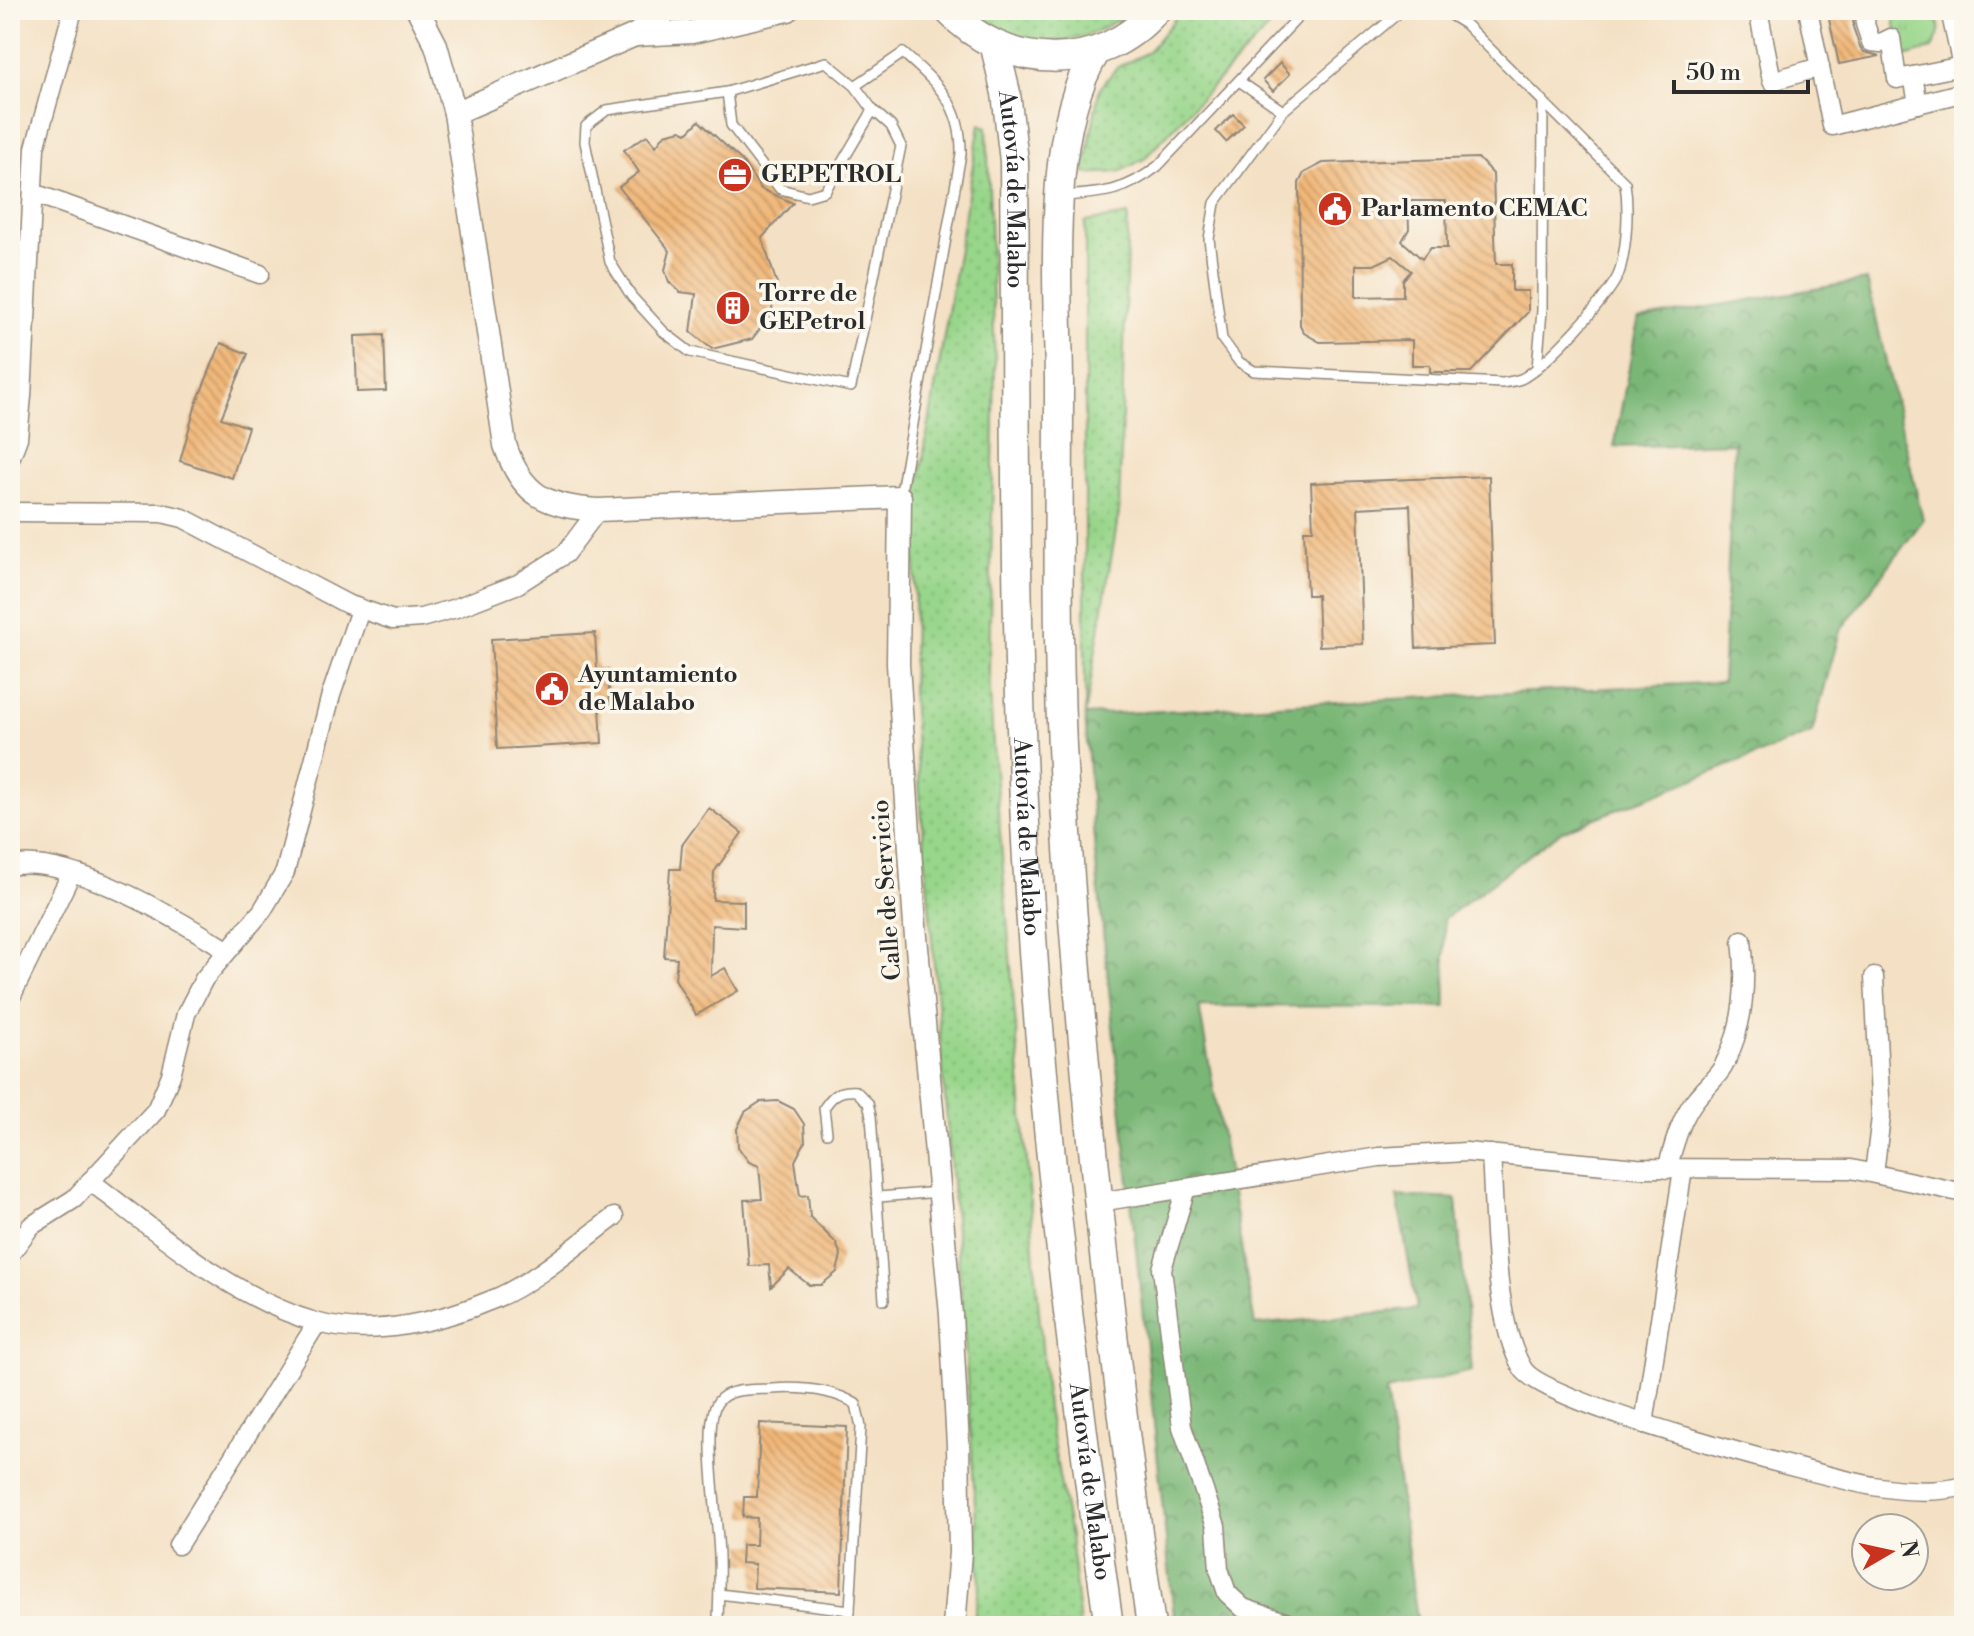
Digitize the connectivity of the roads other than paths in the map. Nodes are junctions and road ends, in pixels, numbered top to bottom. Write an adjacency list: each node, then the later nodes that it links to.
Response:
1 (73, 10): 29 (street)
2 (418, 10): 28 (street)
3 (669, 10): 14 (street)
4 (788, 10): 14 (street)
5 (948, 10): 15 (highway)
6 (1156, 10): 16 (highway)
7 (1305, 10): 20 (lane)
8 (1402, 10): 27 (lane)
9 (1442, 10): 24 (lane)
10 (1758, 10): 18 (street)
11 (1808, 10): 18 (street)
12 (1866, 10): 19 (street)
13 (1950, 10): 17 (street)
14 (635, 35): 28 (street)
15 (995, 47): 16 (highway); 61 (highway, Autovía de Malabo)
16 (1096, 52): 30 (highway, Autovía de Malabo)
17 (1963, 65): 19 (street)
18 (1820, 67): 25 (street)
19 (1913, 76): 25 (street)
20 (1239, 81): 27 (lane); 30 (lane)
21 (855, 86): 22 (lane); 26 (lane); 34 (lane, Calle de Servicio)
22 (727, 92): 26 (lane); 26 (lane)
23 (1964, 92): 25 (street)
24 (1543, 100): 32 (lane); 32 (lane)
25 (1918, 104)
26 (873, 110)
27 (1283, 111): 32 (lane)
28 (455, 113): 35 (street)
29 (33, 193): 31 (street); 33 (street)
30 (1061, 196): 53 (highway, Autovía de Malabo)
31 (260, 274)
32 (1537, 368)
33 (10, 459)
34 (900, 497): 35 (street); 50 (street, Calle de Servicio)
35 (598, 510): 37 (street)
36 (10, 512): 37 (street)
37 (360, 610): 41 (street)
38 (10, 866): 39 (street)
39 (71, 874): 41 (street); 43 (street)
40 (1742, 940): 46 (street)
41 (227, 950): 48 (street)
42 (1874, 977): 47 (street)
43 (10, 999)
44 (827, 1133): 52 (lane)
45 (1491, 1154): 46 (street); 49 (street); 58 (street)
46 (1675, 1169): 47 (street); 58 (street)
47 (1874, 1173): 51 (street)
48 (90, 1181): 55 (street); 57 (street)
49 (1186, 1188): 53 (street); 70 (street)
50 (939, 1192): 52 (lane); 66 (street, Calle de Servicio)
51 (1964, 1193)
52 (879, 1197): 56 (lane)
53 (1099, 1202): 69 (highway, Autovía de Malabo)
54 (614, 1217): 57 (street)
55 (10, 1254)
56 (884, 1300)
57 (317, 1323): 60 (street)
58 (1644, 1424): 59 (street)
59 (1964, 1486)
60 (178, 1545)
61 (1102, 1576): 67 (highway); 68 (highway, Autovía de Malabo)
62 (719, 1594): 63 (lane); 63 (lane); 64 (lane)
63 (850, 1610): 65 (lane)
64 (718, 1626)
65 (849, 1626)
66 (954, 1626)
67 (1098, 1626)
68 (1109, 1626)
69 (1151, 1626)
70 (1297, 1626)

